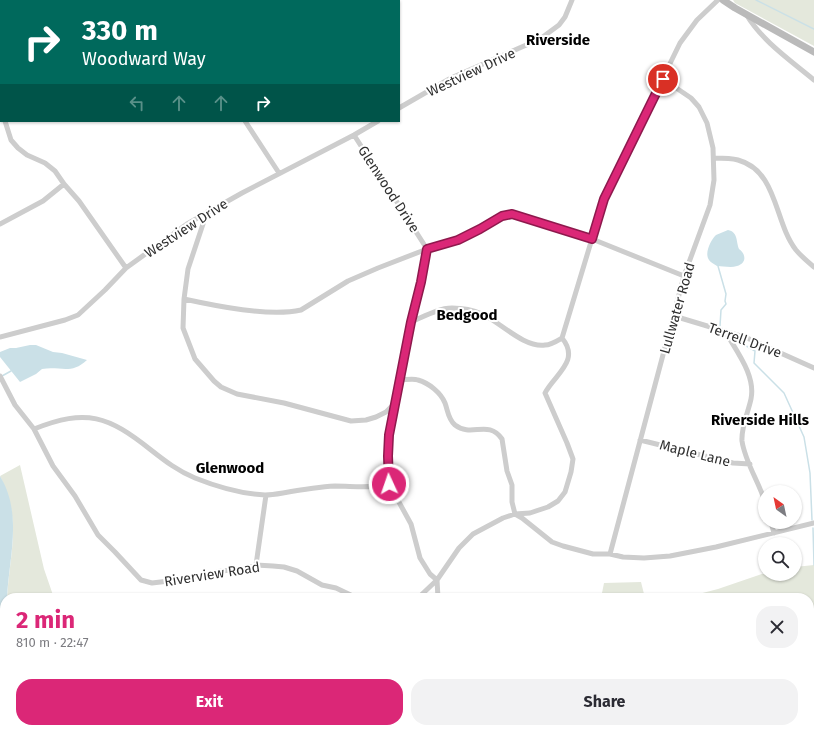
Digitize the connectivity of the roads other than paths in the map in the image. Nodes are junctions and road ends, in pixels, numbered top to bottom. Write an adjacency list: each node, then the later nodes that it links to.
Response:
1 (572, 0): 8 (street, Westview Drive)
2 (718, 0): 6 (street)
3 (723, 0): 4 (main road)
4 (745, 14): 5 (main road); 7 (street)
5 (814, 52)
6 (663, 79): 13 (street, Lullwater Road); 18 (street)
7 (814, 80)
8 (400, 107)
9 (5, 122): 15 (street)
10 (245, 122): 14 (street)
11 (376, 122): 12 (street, Westview Drive)
12 (354, 135): 14 (street, Westview Drive); 19 (street, Glenwood Drive)
13 (714, 158): 20 (street); 22 (street, Lullwater Road)
14 (279, 173): 16 (street, Westview Drive)
15 (64, 184): 17 (street); 21 (street)
16 (207, 212): 21 (street, Westview Drive); 23 (street)
17 (0, 224)
18 (592, 239): 19 (street); 22 (street); 28 (street)
19 (427, 249): 23 (street); 25 (street, Glenwood Drive)
20 (814, 267)
21 (126, 268): 27 (street, Westview Drive)
22 (684, 276): 24 (street, Lullwater Road)
23 (184, 299): 32 (street)
24 (674, 316): 26 (street, Terrell Drive); 34 (street, Lullwater Road)
25 (411, 322): 28 (street); 31 (street, Glenwood Drive)
26 (725, 331): 29 (street, Terrell Drive); 35 (street)
27 (0, 337)
28 (562, 338): 39 (street)
29 (814, 368)
30 (0, 376): 33 (street, Riverview Road)
31 (400, 380): 32 (street, Glenwood Drive); 39 (street)
32 (395, 403): 36 (street, Glenwood Drive)
33 (34, 429): 38 (street); 44 (street, Riverview Road)
34 (640, 440): 35 (street, Maple Lane); 43 (street, Lullwater Road)
35 (750, 464): 37 (street)
36 (389, 484): 38 (street); 45 (street)
37 (760, 485)
38 (266, 495): 44 (street)
39 (515, 514): 43 (street); 45 (street)
40 (814, 523): 42 (street)
41 (773, 529): 42 (street)
42 (774, 533): 43 (street)
43 (610, 554)
44 (256, 565): 46 (street, Riverview Road)
45 (437, 580): 47 (street); 48 (street)
46 (346, 593)
47 (423, 593)
48 (438, 593)

